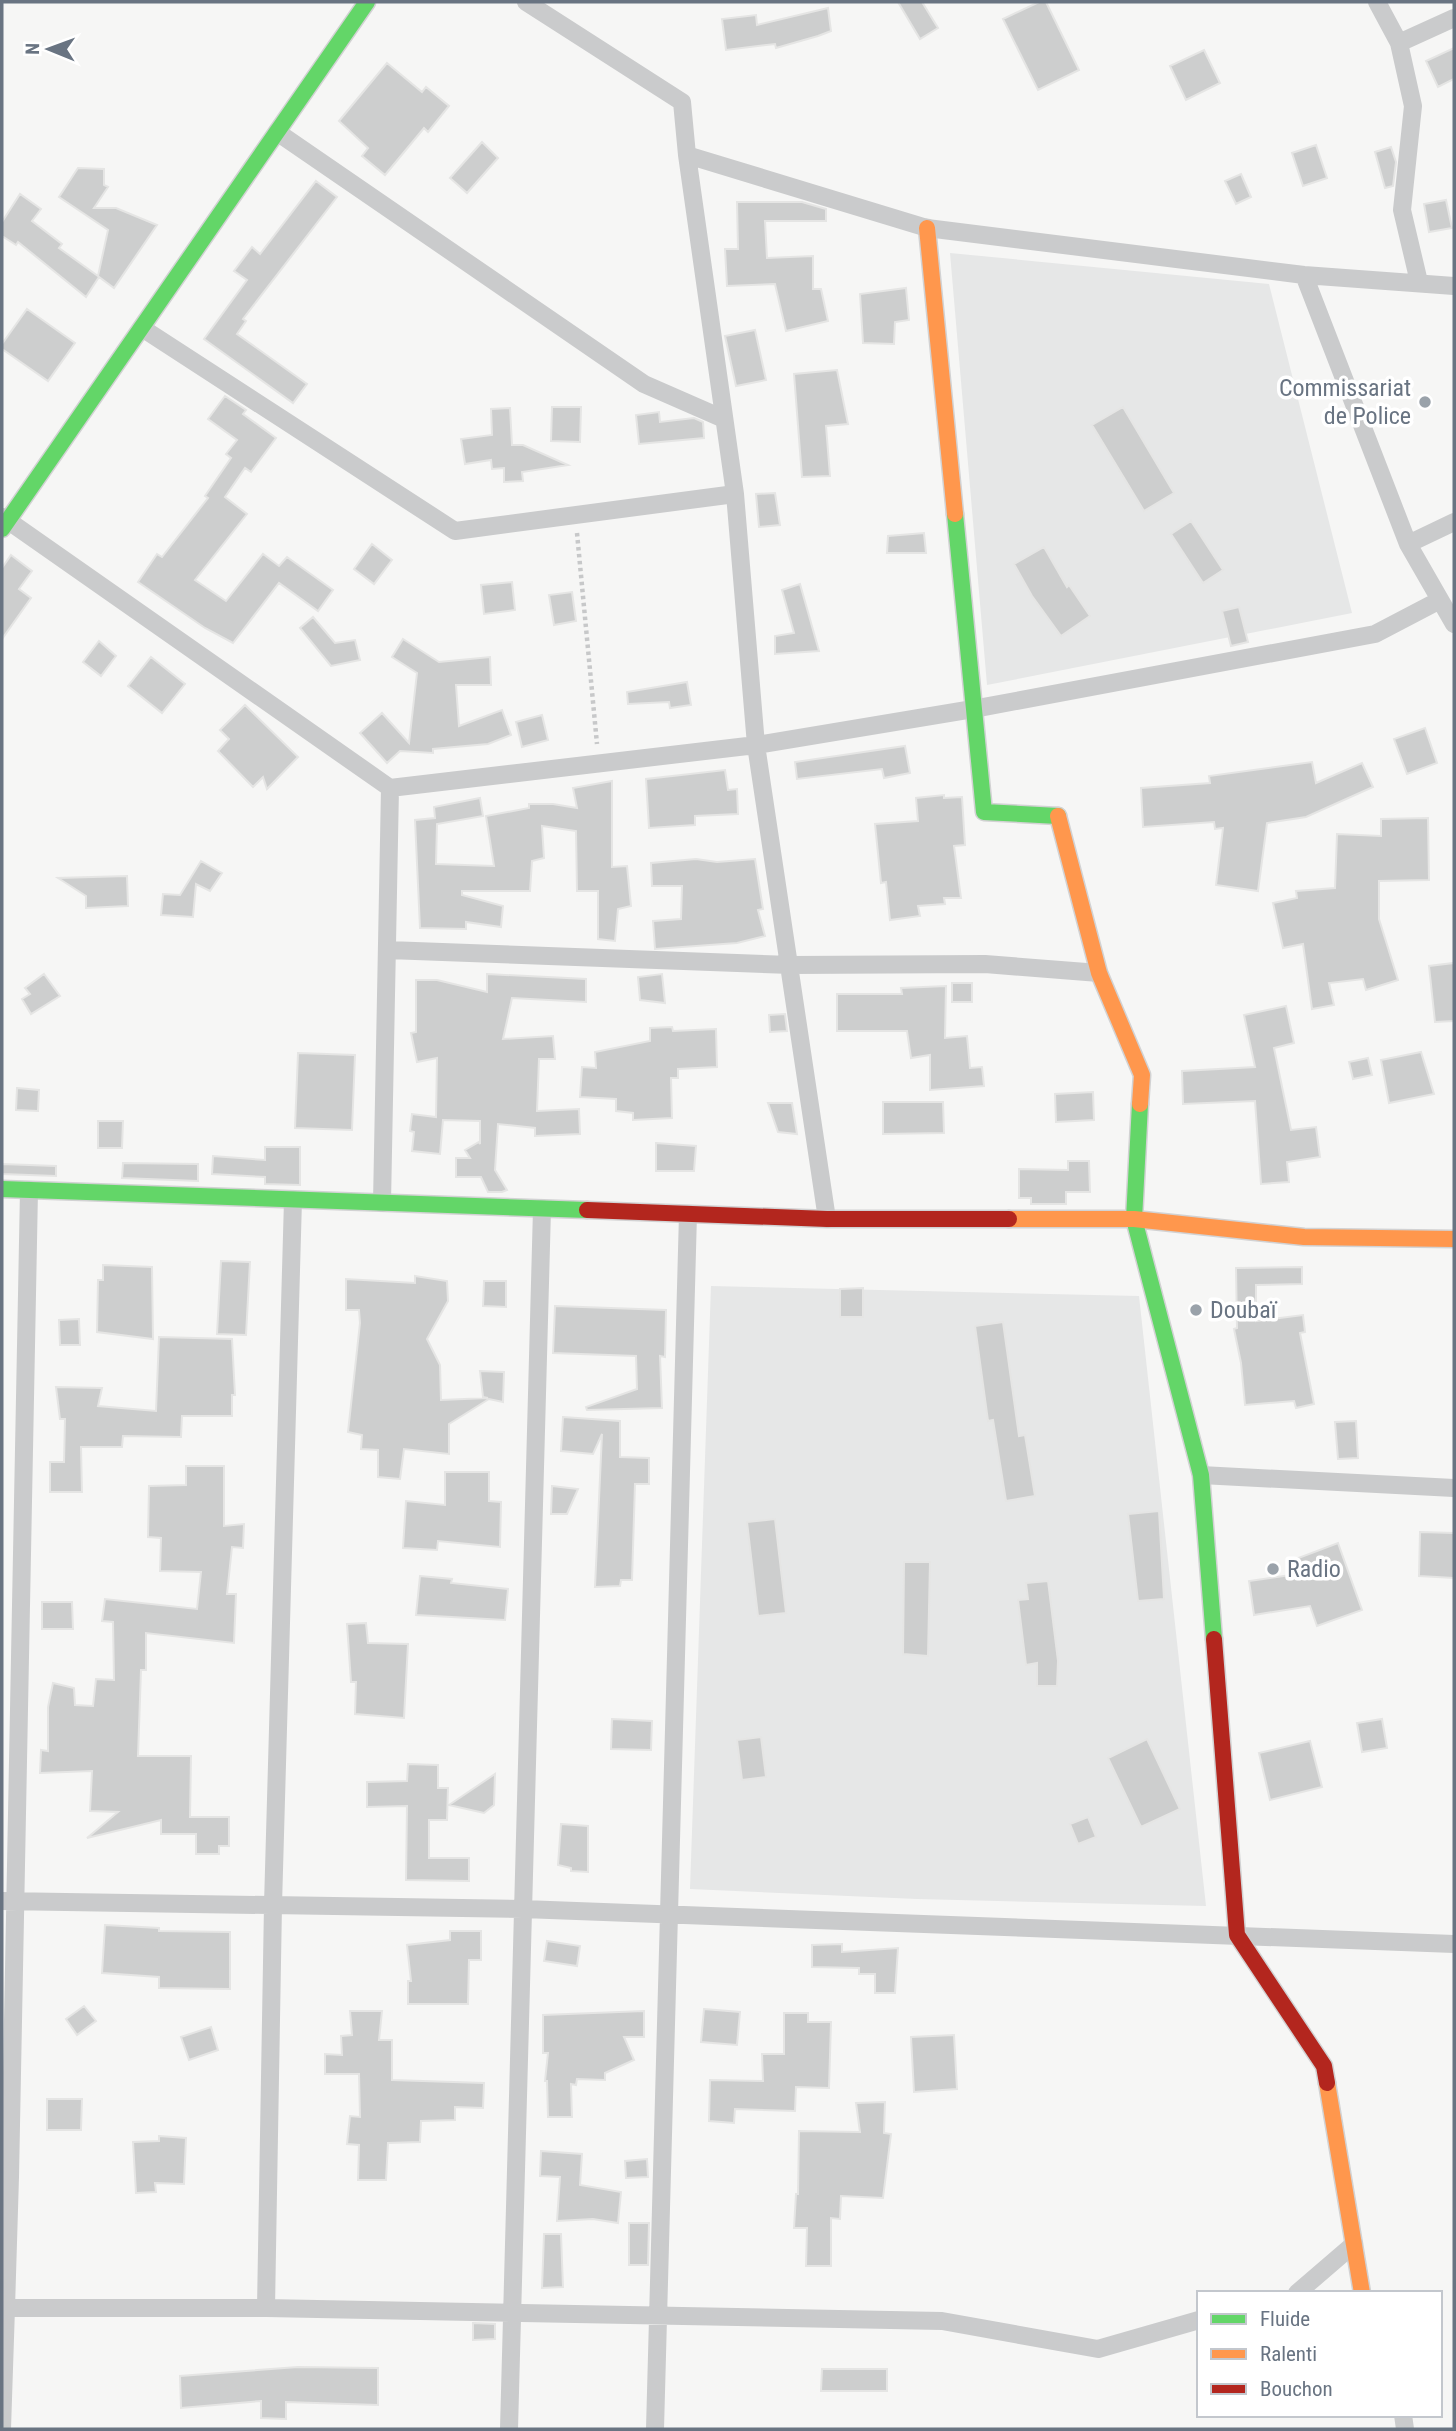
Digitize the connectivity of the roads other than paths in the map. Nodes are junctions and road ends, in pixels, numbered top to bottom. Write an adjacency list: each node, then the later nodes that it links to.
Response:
1 (367, 2): 6 (main road)
2 (526, 2): 7 (street)
3 (1377, 2): 5 (street)
4 (1454, 18): 5 (street)
5 (1399, 43): 10 (street)
6 (277, 132): 12 (main road); 13 (street)
7 (687, 155): 8 (street); 13 (street)
8 (927, 228): 9 (street); 20 (main road)
9 (1304, 275): 10 (street); 17 (street)
10 (1419, 282): 11 (street)
11 (1454, 286)
12 (142, 327): 14 (street); 15 (main road)
13 (724, 419): 14 (street)
14 (735, 494): 21 (street)
15 (4, 522): 22 (street)
16 (1454, 522): 17 (street)
17 (1408, 544): 18 (street)
18 (1440, 600): 19 (street); 20 (street)
19 (1454, 624)
20 (973, 709): 21 (street); 25 (main road)
21 (756, 745): 22 (street); 24 (street)
22 (390, 788): 23 (street)
23 (387, 950): 24 (street); 29 (street)
24 (791, 965): 25 (street); 32 (street)
25 (1099, 973): 33 (main road)
26 (2, 1189): 27 (main road)
27 (29, 1190): 28 (main road); 37 (street)
28 (293, 1200): 29 (main road); 38 (street)
29 (382, 1203): 30 (main road)
30 (541, 1209): 31 (main road); 39 (street)
31 (688, 1214): 32 (main road); 40 (street)
32 (827, 1219): 33 (main road)
33 (1134, 1219): 34 (main road); 35 (main road)
34 (1454, 1239)
35 (1201, 1475): 36 (street); 41 (main road)
36 (1454, 1488)
37 (9, 1901): 38 (street); 43 (street)
38 (273, 1905): 39 (street); 48 (street)
39 (523, 1909): 40 (street); 49 (street)
40 (669, 1914): 41 (street); 50 (street)
41 (1237, 1935): 42 (street); 44 (main road)
42 (1454, 1944)
43 (4, 2175): 47 (street)
44 (1354, 2244): 45 (street); 46 (main road)
45 (1299, 2291)
46 (1362, 2291)
47 (6, 2308): 48 (street); 52 (street)
48 (265, 2308): 49 (street)
49 (512, 2315): 50 (street); 53 (street)
50 (658, 2317): 51 (street); 54 (street)
51 (1197, 2321)
52 (2, 2429)
53 (509, 2429)
54 (655, 2429)

